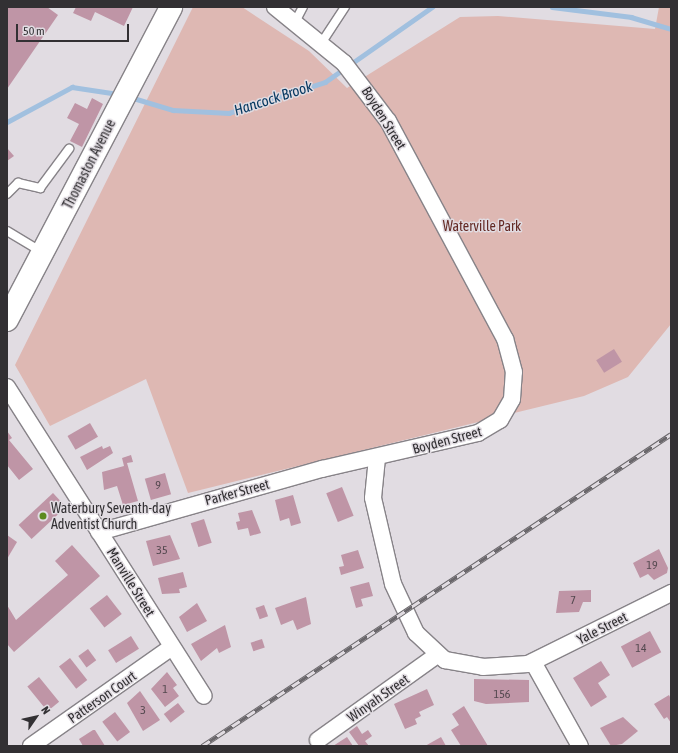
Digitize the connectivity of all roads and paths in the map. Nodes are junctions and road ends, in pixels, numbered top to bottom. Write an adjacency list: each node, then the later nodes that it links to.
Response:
1 (171, 7): 10 (main road, Thomaston Avenue)
2 (275, 7): 5 (street, Boyden Street)
3 (303, 7): 5 (lane)
4 (345, 7): 6 (lane)
5 (295, 22): 6 (street, Boyden Street)
6 (322, 42): 13 (street, Boyden Street)
7 (69, 149): 8 (lane)
8 (7, 194)
9 (7, 231): 10 (lane)
10 (43, 253): 11 (main road, Thomaston Avenue)
11 (7, 320)
12 (7, 387): 14 (street, Manville Street)
13 (377, 458): 14 (street, Parker Street); 17 (street)
14 (99, 532): 16 (street, Manville Street)
15 (671, 593): 18 (street, Yale Street)
16 (172, 647): 19 (street, Manville Street); 21 (street, Patterson Court)
17 (438, 655): 18 (street); 20 (street, Winyah Street)
18 (533, 662): 22 (street)
19 (204, 696)
20 (318, 740)
21 (31, 746)
22 (580, 746)

